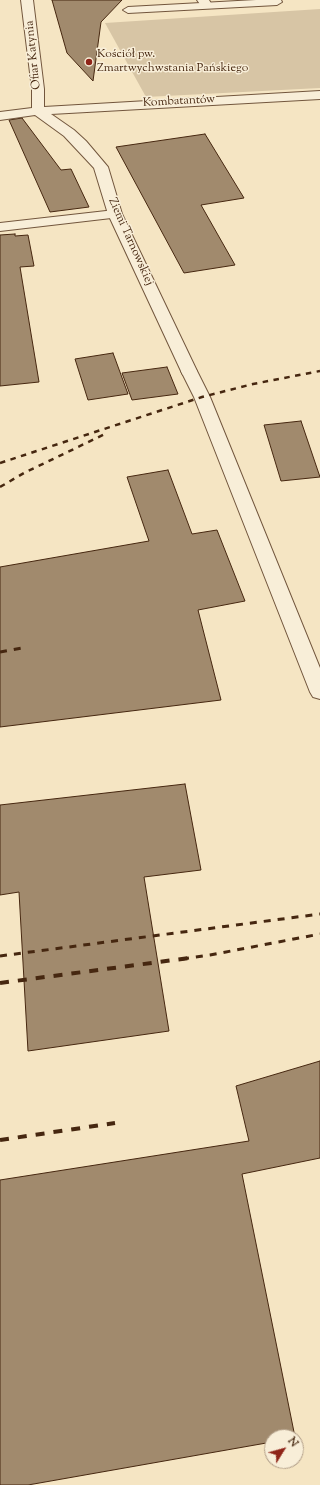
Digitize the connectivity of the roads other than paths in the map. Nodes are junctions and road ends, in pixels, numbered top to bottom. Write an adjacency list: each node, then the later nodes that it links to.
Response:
1 (27, 0): 6 (street, Ofiar Katynia)
2 (277, 2): 3 (lane)
3 (205, 3): 4 (lane)
4 (128, 10)
5 (320, 95): 6 (street, Kombatantów)
6 (38, 110): 7 (street, Kombatantów); 8 (street, Ziemi Tarnowskiej)
7 (0, 116)
8 (115, 214): 9 (lane); 10 (street, Ziemi Tarnowskiej)
9 (0, 227)
10 (190, 371): 11 (lane)
11 (320, 692)

